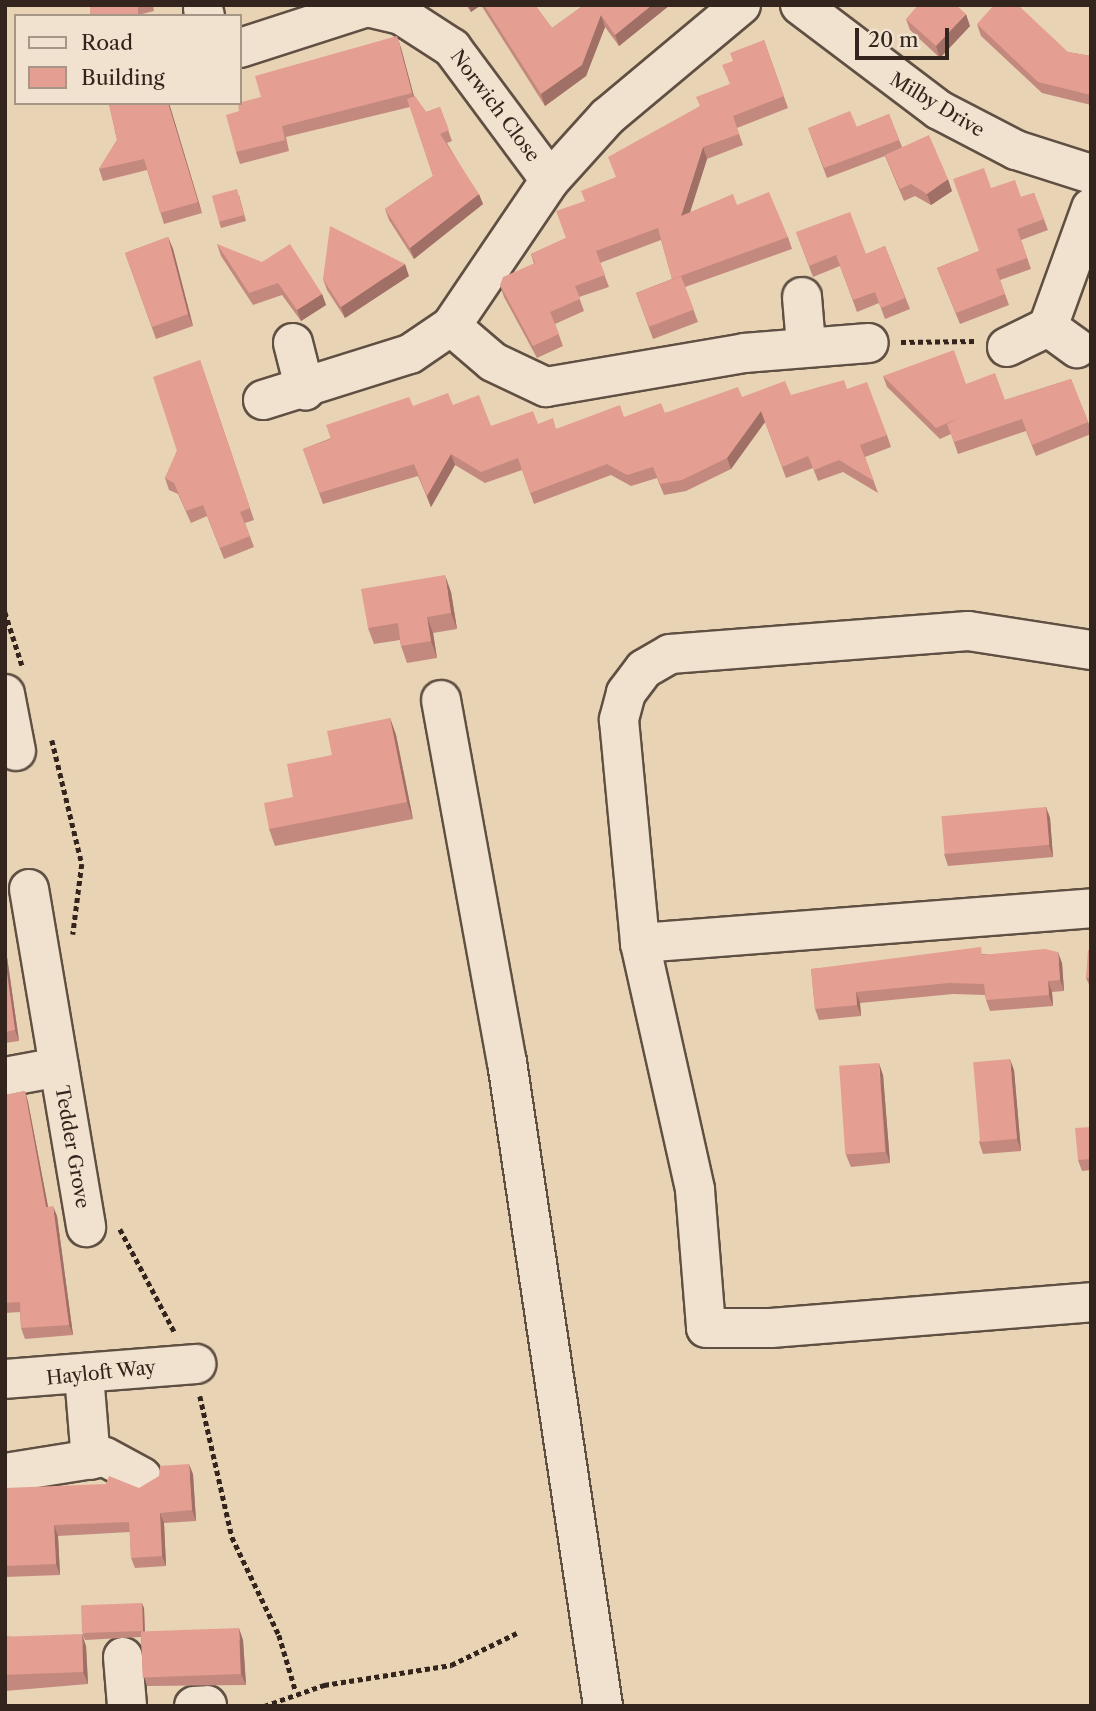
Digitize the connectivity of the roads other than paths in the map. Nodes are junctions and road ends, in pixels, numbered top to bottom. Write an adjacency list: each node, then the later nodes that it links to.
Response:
1 (741, 5): 5 (street, Norwich Close)
2 (800, 5): 4 (street, Milby Drive)
3 (242, 47): 5 (street, Norwich Close)
4 (1091, 174)
5 (551, 180): 8 (street, Norwich Close)
6 (1091, 208): 9 (street)
7 (802, 297): 12 (street)
8 (451, 326): 12 (street); 13 (street, Norwich Close)
9 (1038, 340)
10 (293, 343): 13 (street)
11 (869, 343): 12 (street)
12 (806, 345)
13 (305, 390): 14 (street, Norwich Close)
14 (263, 400)
15 (1091, 650): 21 (street)
16 (5, 694): 18 (street)
17 (441, 700): 34 (street)
18 (16, 751)
19 (29, 889): 22 (street, Tedder Grove)
20 (1091, 908): 21 (street)
21 (640, 943): 25 (street)
22 (59, 1068): 23 (street, Tedder Grove); 24 (street, Tedder Grove)
23 (5, 1077)
24 (86, 1227)
25 (1091, 1302)
26 (192, 1364): 27 (street, Hayloft Way)
27 (84, 1375): 28 (street, Hayloft Way); 29 (street)
28 (5, 1379)
29 (91, 1460): 30 (street); 31 (street)
30 (5, 1473)
31 (142, 1477)
32 (123, 1657): 33 (street)
33 (127, 1706)
34 (603, 1706)

